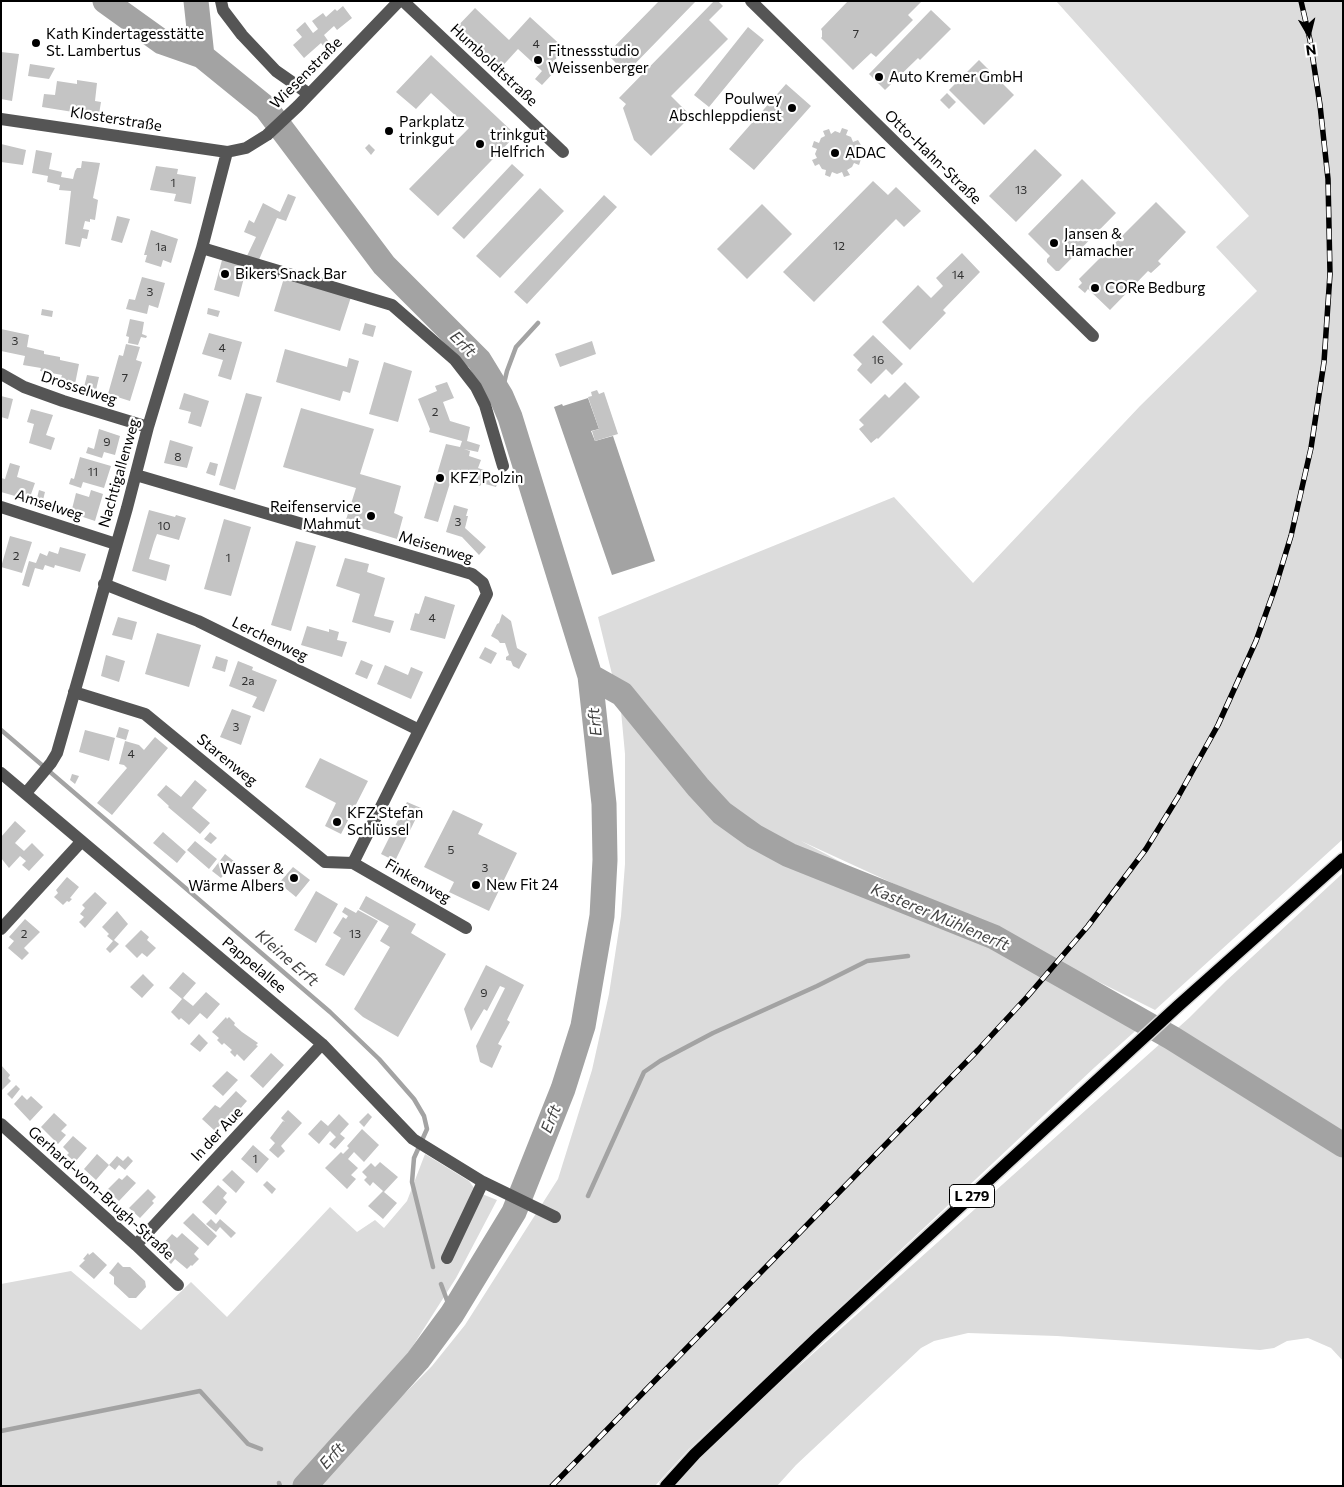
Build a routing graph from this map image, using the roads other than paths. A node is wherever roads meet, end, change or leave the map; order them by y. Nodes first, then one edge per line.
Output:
1 (221, 1) edge
2 (401, 1) edge
3 (752, 1) edge
4 (309, 94) junction
5 (1, 119) edge
6 (227, 152) junction
7 (563, 152) dead end
8 (202, 248) junction
9 (1093, 336) dead end
10 (1, 374) edge
11 (148, 427) junction
12 (503, 466) dead end
13 (136, 475) junction
14 (1, 507) edge
15 (116, 544) junction
16 (104, 584) junction
17 (74, 692) junction
18 (419, 730) junction
19 (1, 773) edge
20 (26, 793) junction
21 (81, 842) junction
22 (1343, 859) edge
23 (353, 863) junction
24 (466, 928) dead end
25 (1, 929) edge
26 (322, 1044) junction
27 (1, 1124) edge
28 (483, 1182) junction
29 (555, 1217) dead end
30 (136, 1245) junction
31 (447, 1258) dead end
32 (178, 1285) dead end
33 (666, 1486) edge

1 - 4 street
2 - 4 street, Wiesenstraße
2 - 7 street, Humboldtstraße
3 - 9 street, Otto-Hahn-Straße
4 - 6 street, Wiesenstraße
5 - 6 street, Klosterstraße
6 - 8 street, Nachtigallenweg
8 - 11 street, Nachtigallenweg
8 - 12 street
10 - 11 street, Drosselweg
11 - 13 street, Nachtigallenweg
13 - 15 street, Nachtigallenweg
13 - 18 street, Meisenweg
14 - 15 street, Amselweg
15 - 16 street, Nachtigallenweg
16 - 17 street, Nachtigallenweg
16 - 18 street, Lerchenweg
17 - 20 street, Nachtigallenweg
17 - 23 street, Starenweg
18 - 23 street, Meisenweg
19 - 20 street, Pappelallee
20 - 21 street, Pappelallee
21 - 25 street
21 - 26 street, Pappelallee
22 - 33 main road, L 279
23 - 24 street, Finkenweg
26 - 28 street, Pappelallee
26 - 30 street, In der Aue
27 - 30 street, Gerhard-vom-Brugh-Straße
28 - 29 street, Pappelallee
28 - 31 street
30 - 32 street, Gerhard-vom-Brugh-Straße

